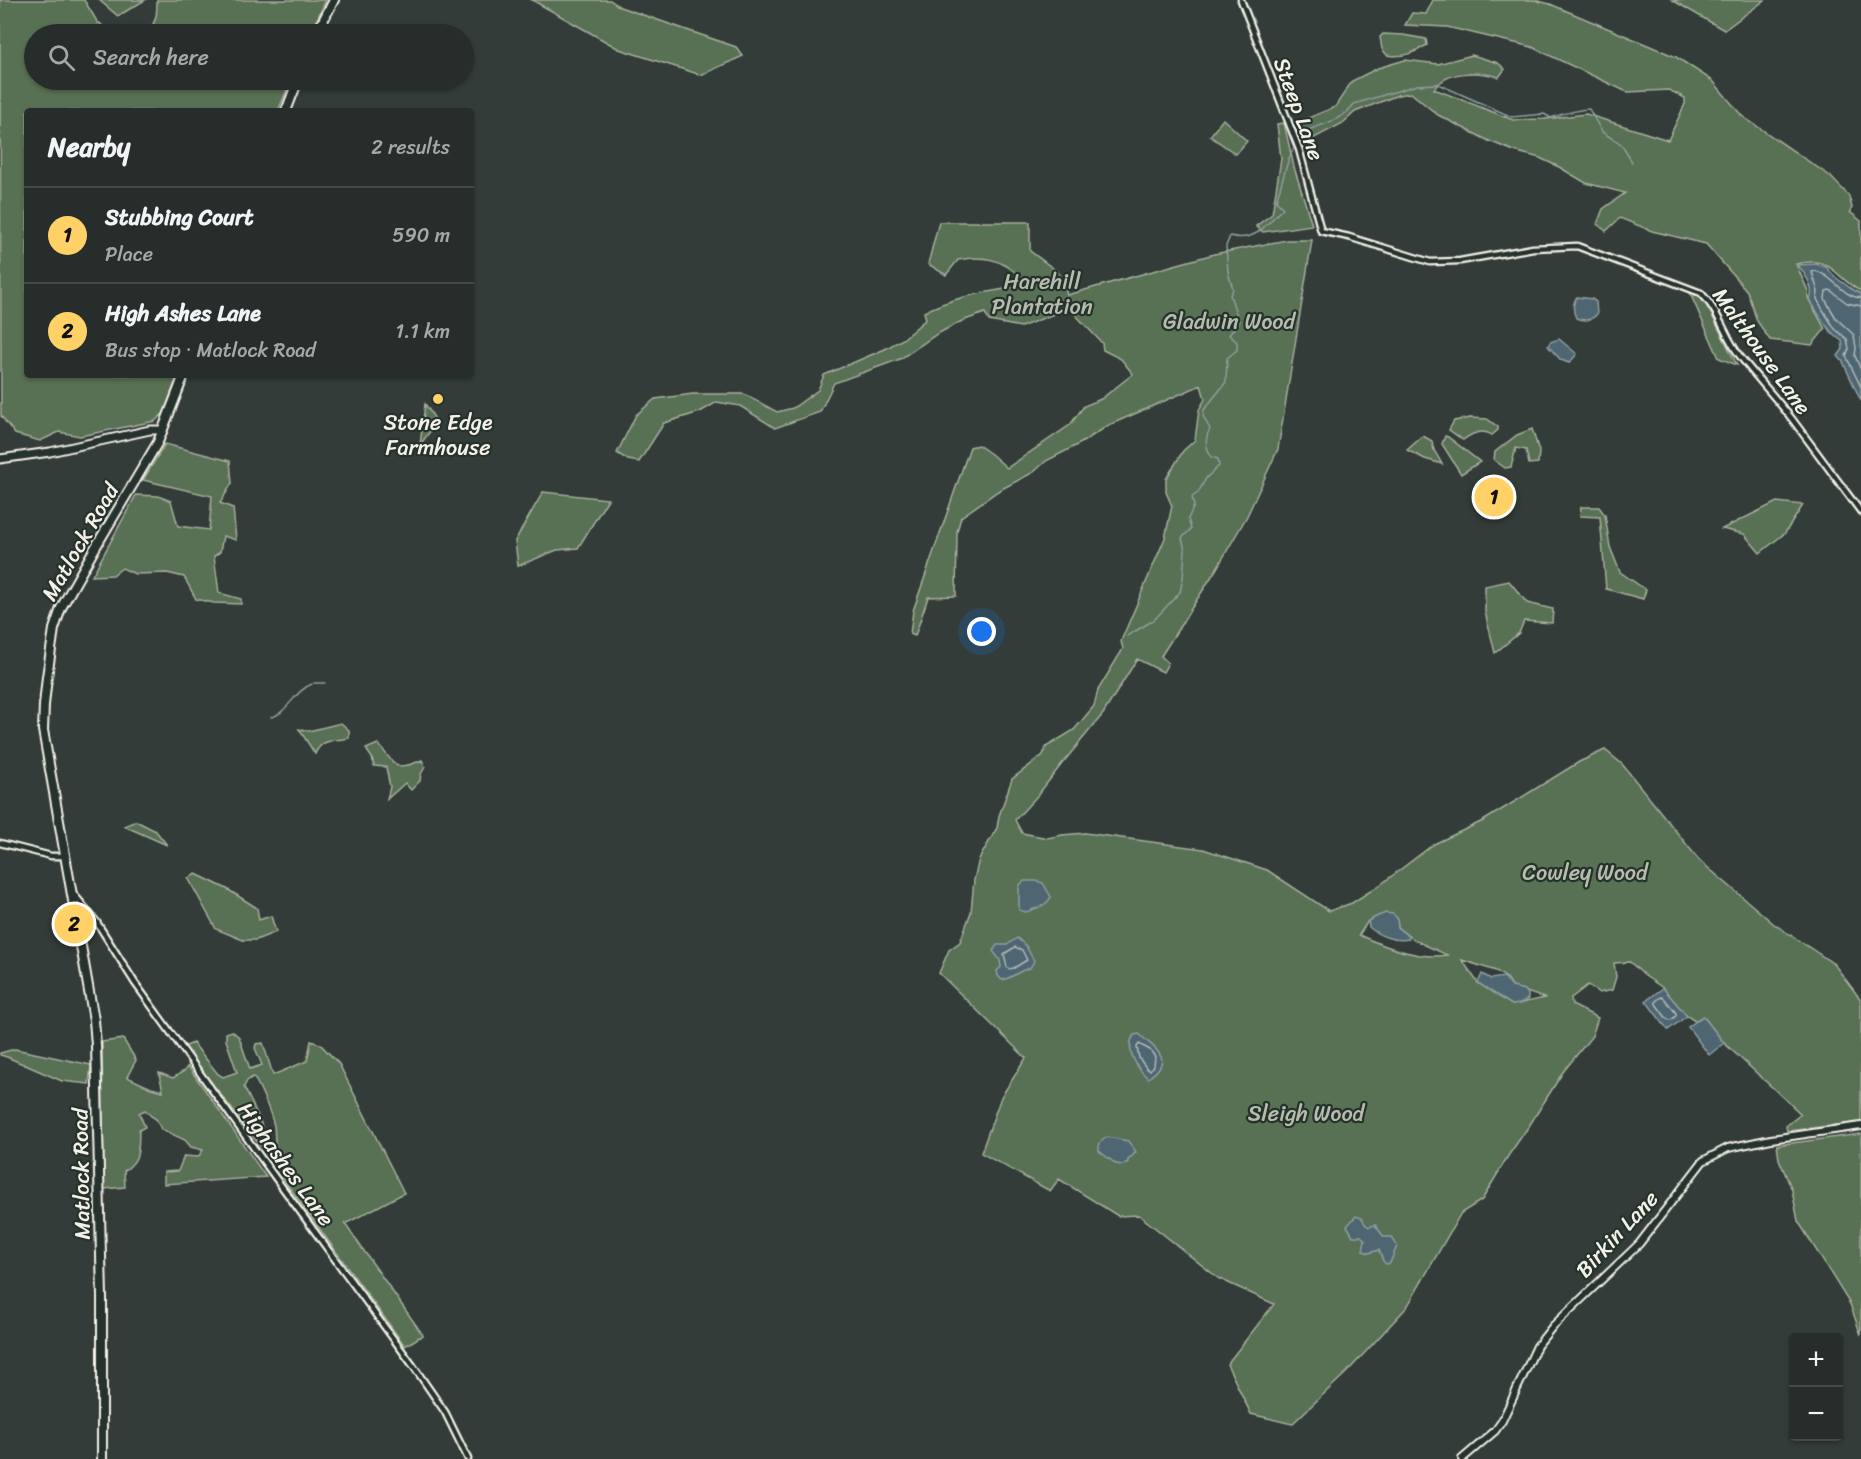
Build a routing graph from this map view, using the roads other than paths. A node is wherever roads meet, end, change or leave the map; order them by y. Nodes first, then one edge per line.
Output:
1 (334, 0) edge
2 (1241, 0) edge
3 (321, 24) edge
4 (294, 90) edge
5 (287, 108) edge
6 (1321, 231) joint
7 (183, 378) edge
8 (163, 430) junction
9 (0, 459) edge
10 (1861, 512) edge
11 (0, 843) edge
12 (65, 856) junction
13 (71, 891) junction
14 (1861, 1126) edge
15 (102, 1459) edge
16 (468, 1459) edge
17 (1462, 1459) edge

1 - 3 main road
2 - 6 street, Steep Lane
4 - 5 main road
6 - 10 street, Malthouse Lane
7 - 8 main road, Matlock Road
8 - 9 main road
8 - 12 main road, Matlock Road
11 - 12 street
12 - 13 main road, Matlock Road
13 - 15 main road, Matlock Road
13 - 16 street, Highashes Lane
14 - 17 street, Birkin Lane

